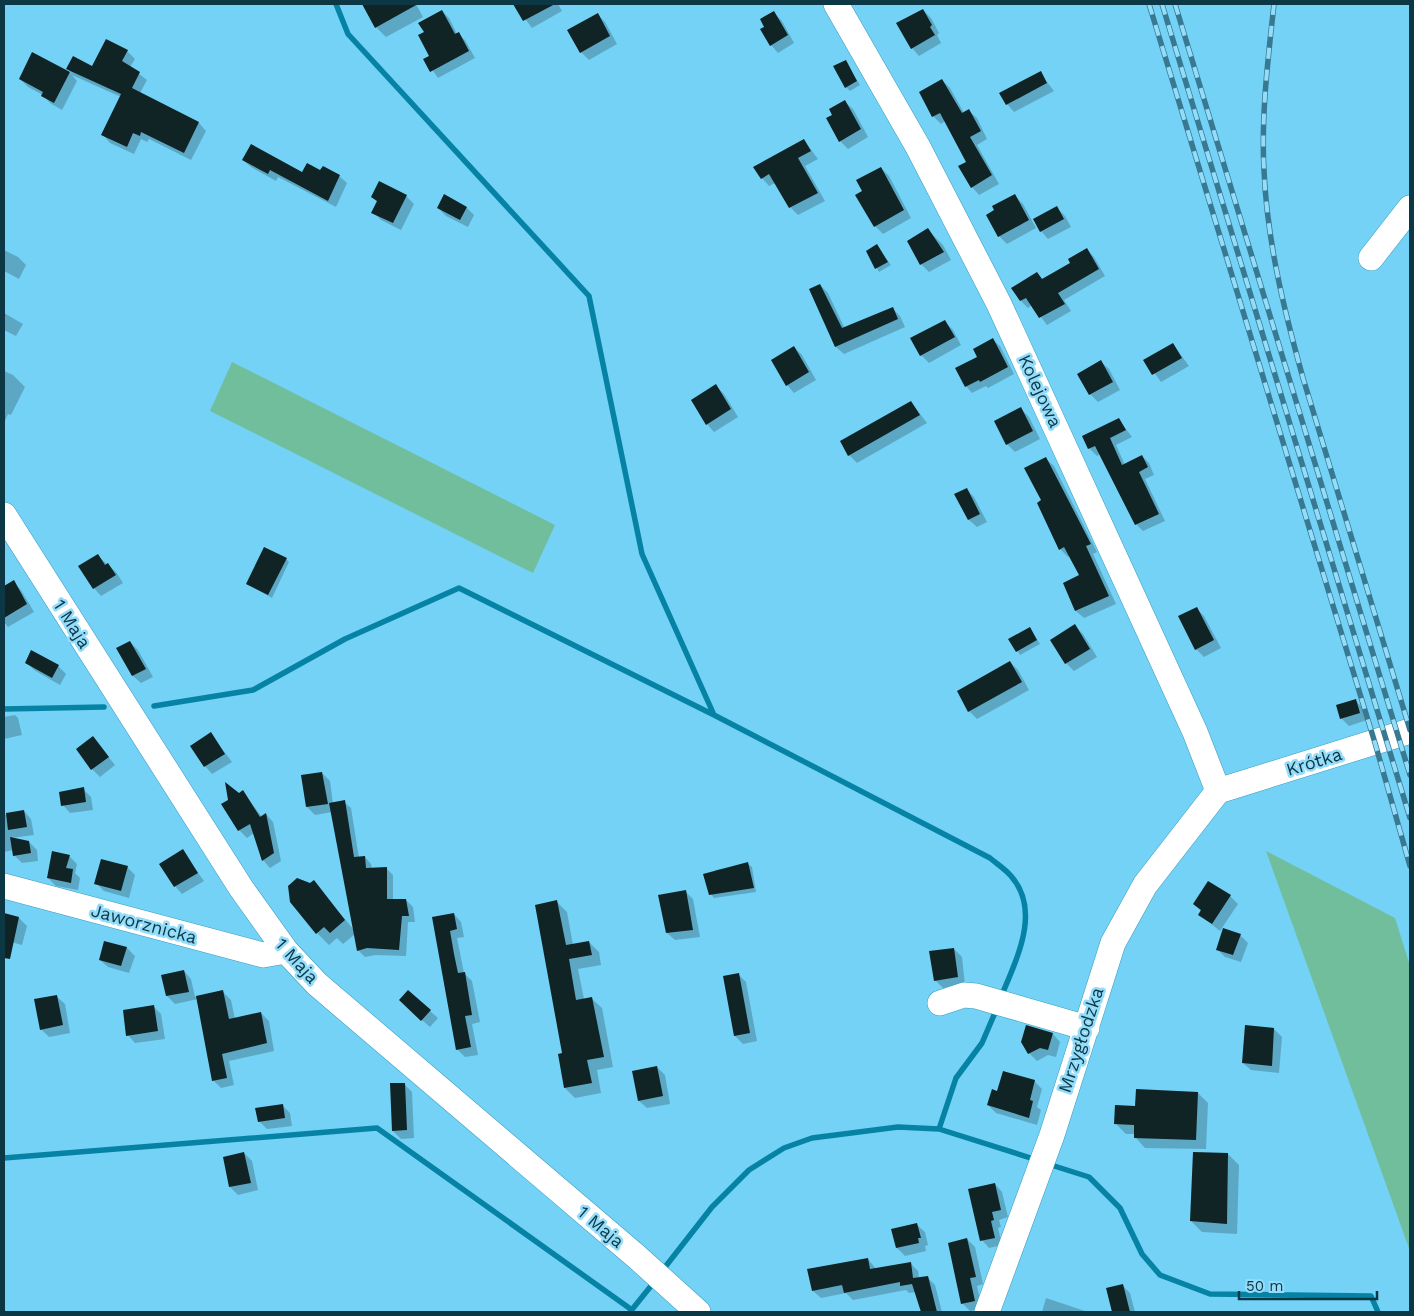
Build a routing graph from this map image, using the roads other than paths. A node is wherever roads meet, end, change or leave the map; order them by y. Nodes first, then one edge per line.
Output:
1 (836, 4) edge
2 (1410, 208) edge
3 (1371, 258) dead end
4 (4, 515) edge
5 (1410, 731) edge
6 (1218, 791) junction
7 (4, 886) edge
8 (286, 951) junction
9 (940, 1003) dead end
10 (1086, 1028) junction
11 (690, 1305) edge
12 (987, 1312) edge

1 - 6 street, Kolejowa
2 - 3 street
4 - 8 street, 1 Maja
5 - 6 street, Krótka
6 - 10 street, Mrzygłodzka
7 - 8 street, Jaworznicka
8 - 11 street, 1 Maja
9 - 10 street
10 - 12 street, Mrzygłodzka

